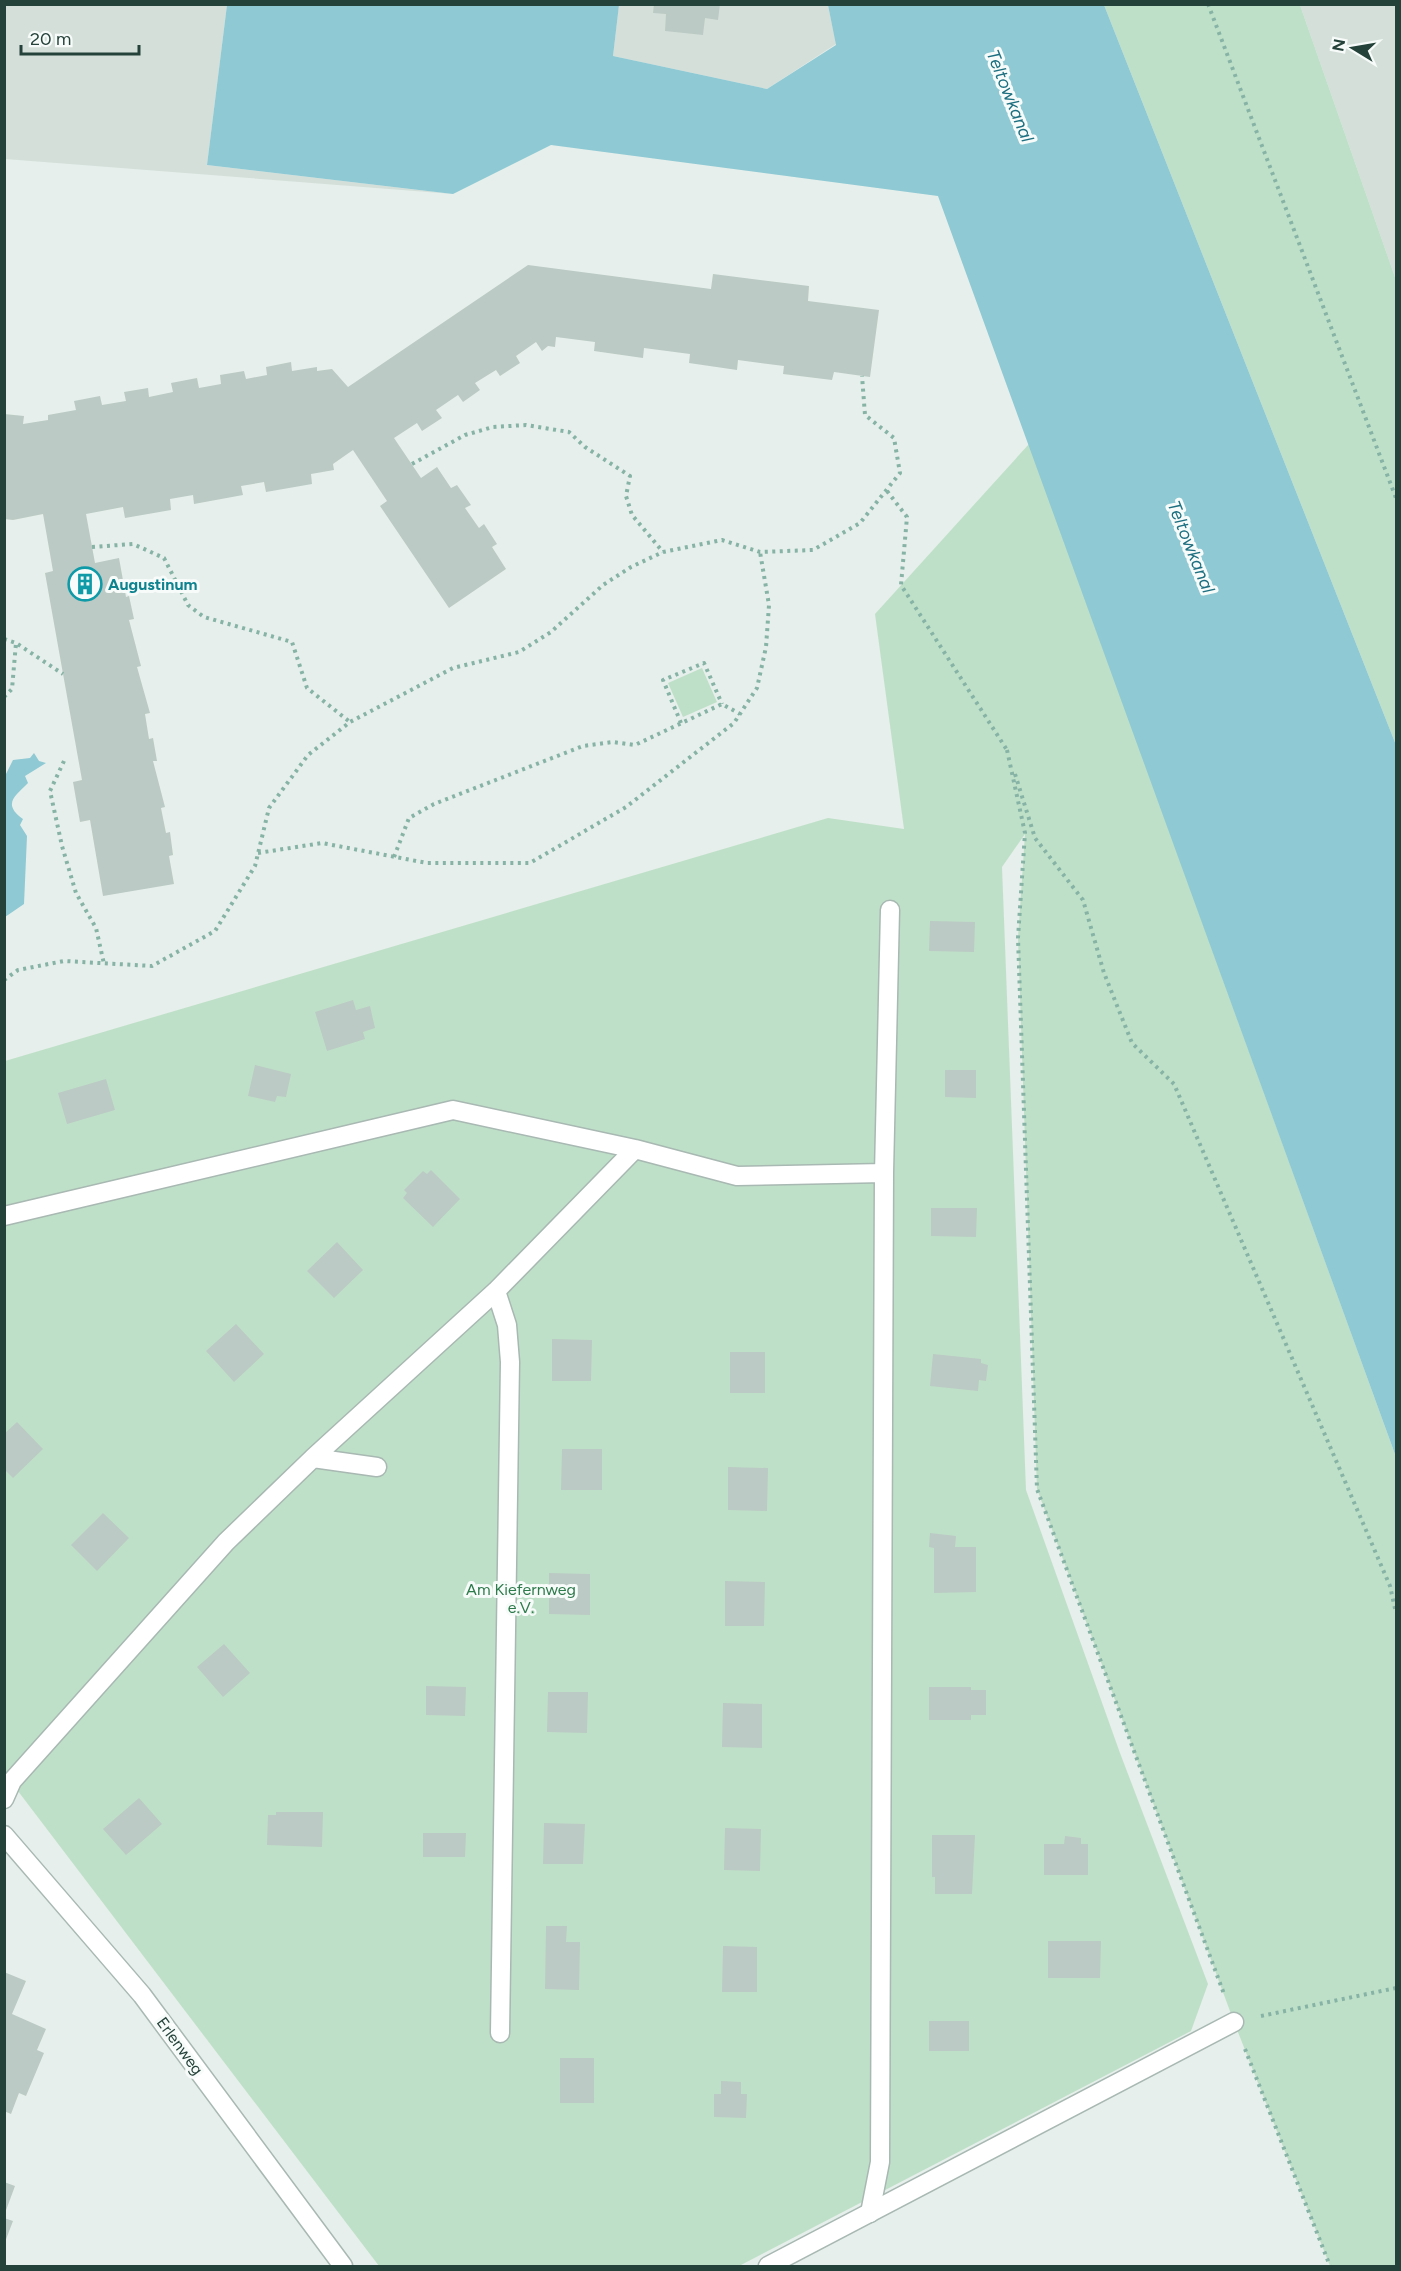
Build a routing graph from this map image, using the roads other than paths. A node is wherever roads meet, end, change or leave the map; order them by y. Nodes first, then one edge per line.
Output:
1 (890, 910) dead end
2 (635, 1149) junction
3 (884, 1173) junction
4 (4, 1216) edge
5 (496, 1291) junction
6 (313, 1458) junction
7 (377, 1467) dead end
8 (4, 1799) edge
9 (4, 1834) edge
10 (1234, 2022) road end
11 (500, 2033) dead end
12 (870, 2213) junction
13 (343, 2266) edge
14 (768, 2266) edge

1 - 3 street
2 - 3 street
2 - 4 street
2 - 5 street
3 - 12 street
5 - 6 street
5 - 11 street
6 - 7 street
6 - 8 street
9 - 13 street, Erlenweg
10 - 12 street
12 - 14 street

